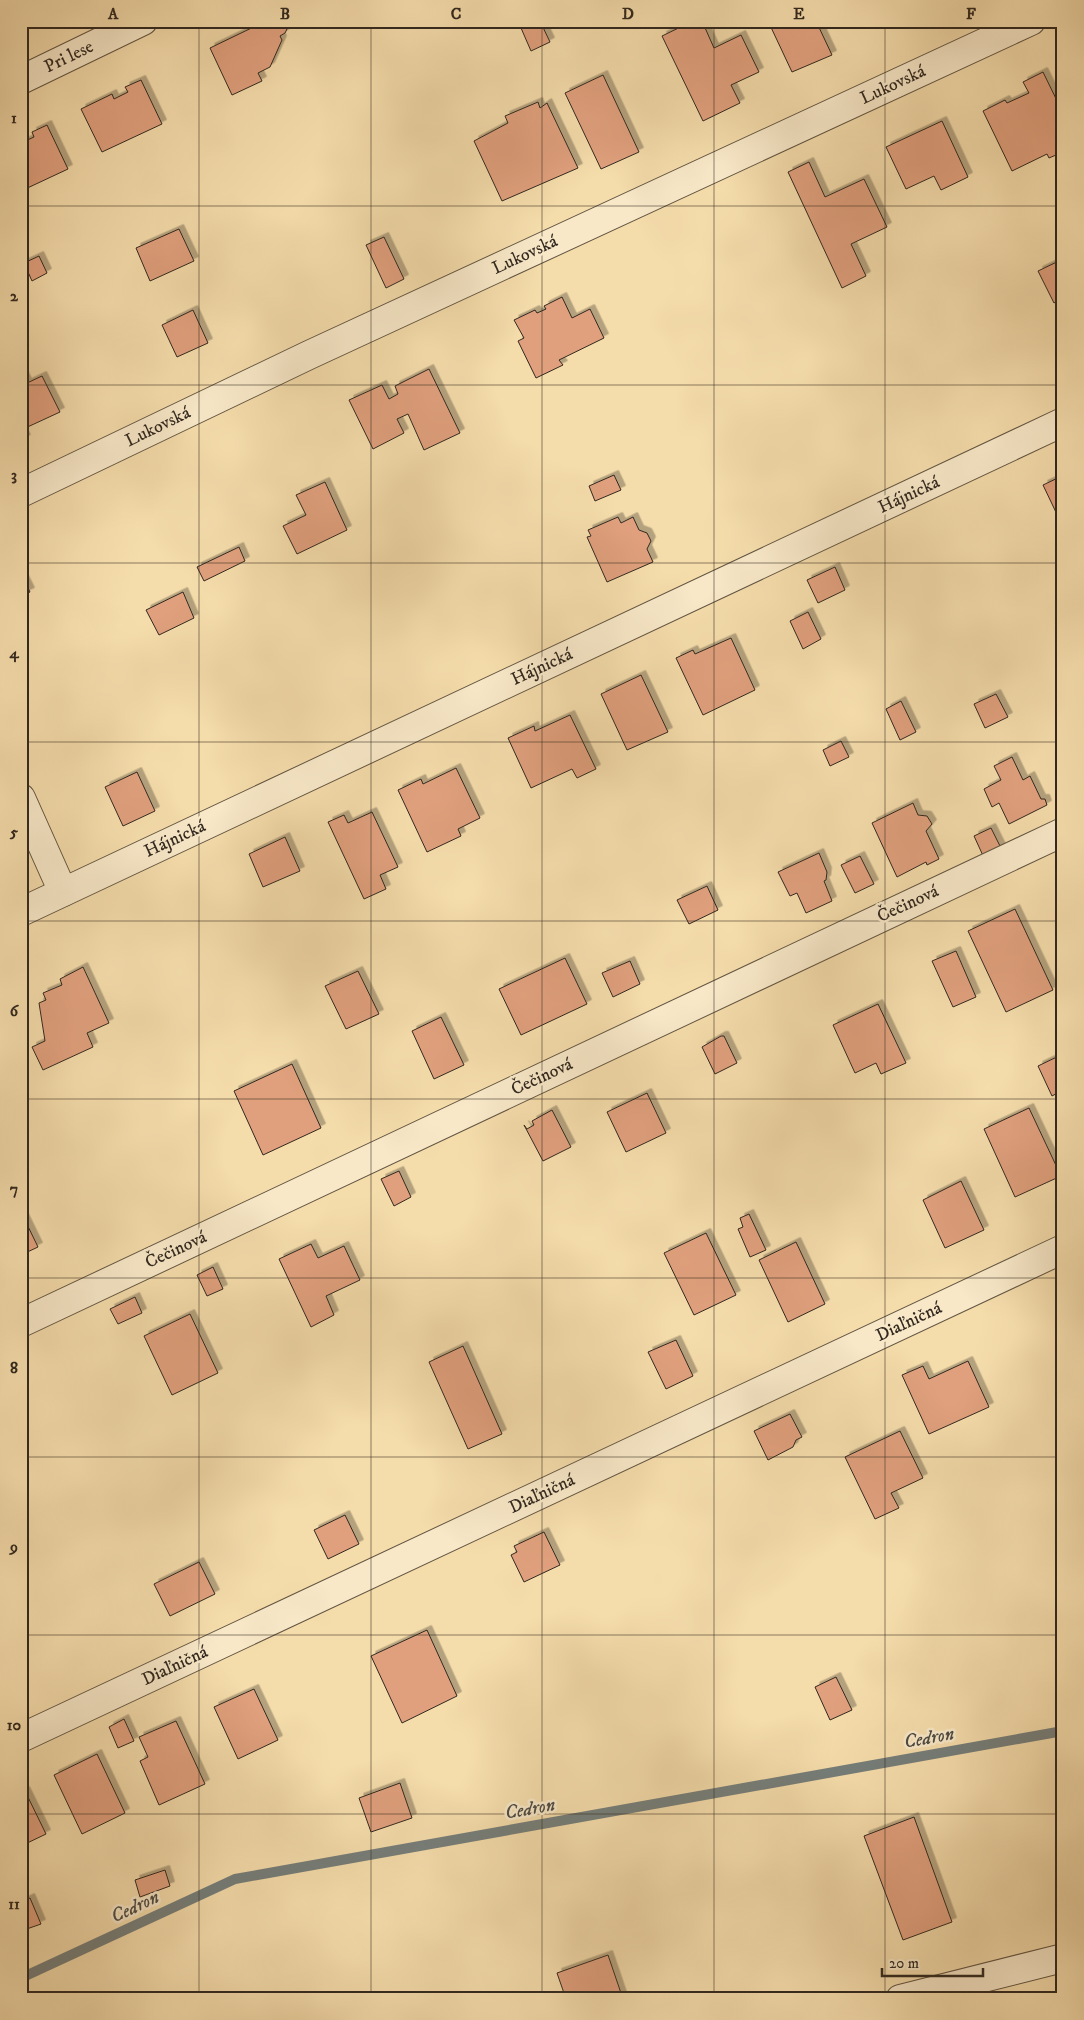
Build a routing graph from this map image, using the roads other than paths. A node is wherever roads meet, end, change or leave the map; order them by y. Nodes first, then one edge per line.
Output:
1 (143, 21) edge
2 (1031, 21) edge
3 (21, 80) edge
4 (1063, 422) edge
5 (21, 493) edge
6 (21, 798) edge
7 (1063, 832) edge
8 (63, 892) junction
9 (21, 912) edge
10 (1063, 1249) edge
11 (21, 1323) edge
12 (21, 1738) edge
13 (1063, 1958) edge
14 (900, 1999) edge

1 - 3 street, Pri lese
2 - 5 street, Lukovská
4 - 8 street, Hájnická
6 - 8 street
7 - 11 street, Čečinová
8 - 9 street, Hájnická
10 - 12 street, Diaľničná
13 - 14 street

